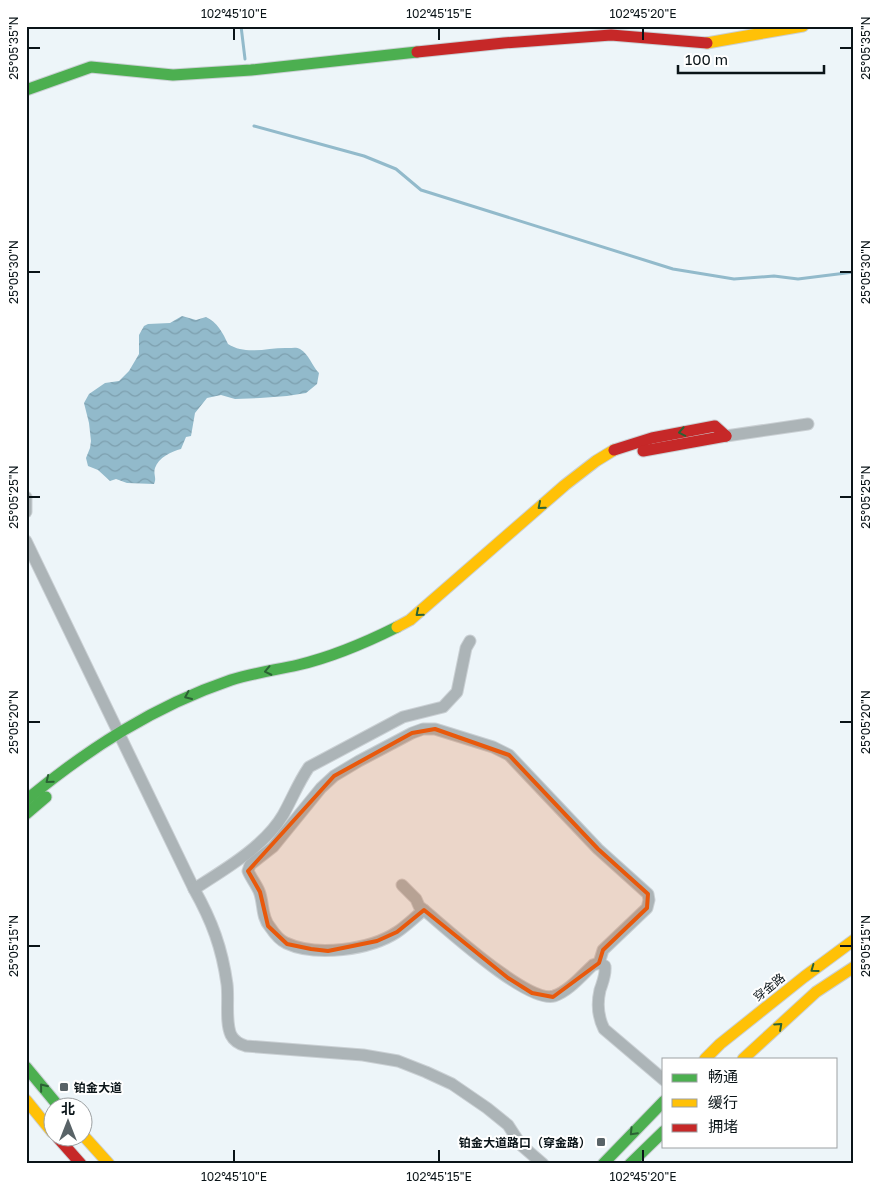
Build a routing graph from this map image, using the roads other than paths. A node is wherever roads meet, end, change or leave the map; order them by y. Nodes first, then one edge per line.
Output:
1 (804, 26) edge
2 (26, 90) edge
3 (808, 424) dead end
4 (26, 497) edge
5 (26, 512) edge
6 (26, 541) edge
7 (470, 641) dead end
8 (121, 737) junction
9 (26, 800) edge
10 (26, 814) edge
11 (402, 885) dead end
12 (194, 889) junction
13 (424, 910) junction
14 (854, 940) edge
15 (600, 963) junction
16 (854, 967) edge
17 (706, 1058) edge
18 (744, 1058) edge
19 (26, 1067) edge
20 (662, 1078) edge
21 (52, 1098) edge
22 (26, 1100) edge
23 (662, 1103) edge
24 (42, 1120) edge
25 (662, 1132) edge
26 (92, 1145) edge
27 (67, 1148) edge
28 (81, 1164) edge
29 (109, 1164) edge
30 (543, 1164) edge
31 (603, 1164) edge
32 (630, 1164) edge

1 - 2 street
3 - 8 street
4 - 5 street
6 - 8 street
7 - 12 street
8 -> 9 street
8 - 10 street
8 - 12 street
11 - 13 street
12 - 30 street
13 - 15 street
13 - 15 street
14 -> 17 street, 穿金路
15 - 20 street
18 -> 16 street
21 -> 19 street
22 - 24 street
23 -> 31 street
25 - 32 street
26 - 29 street
27 - 28 street

